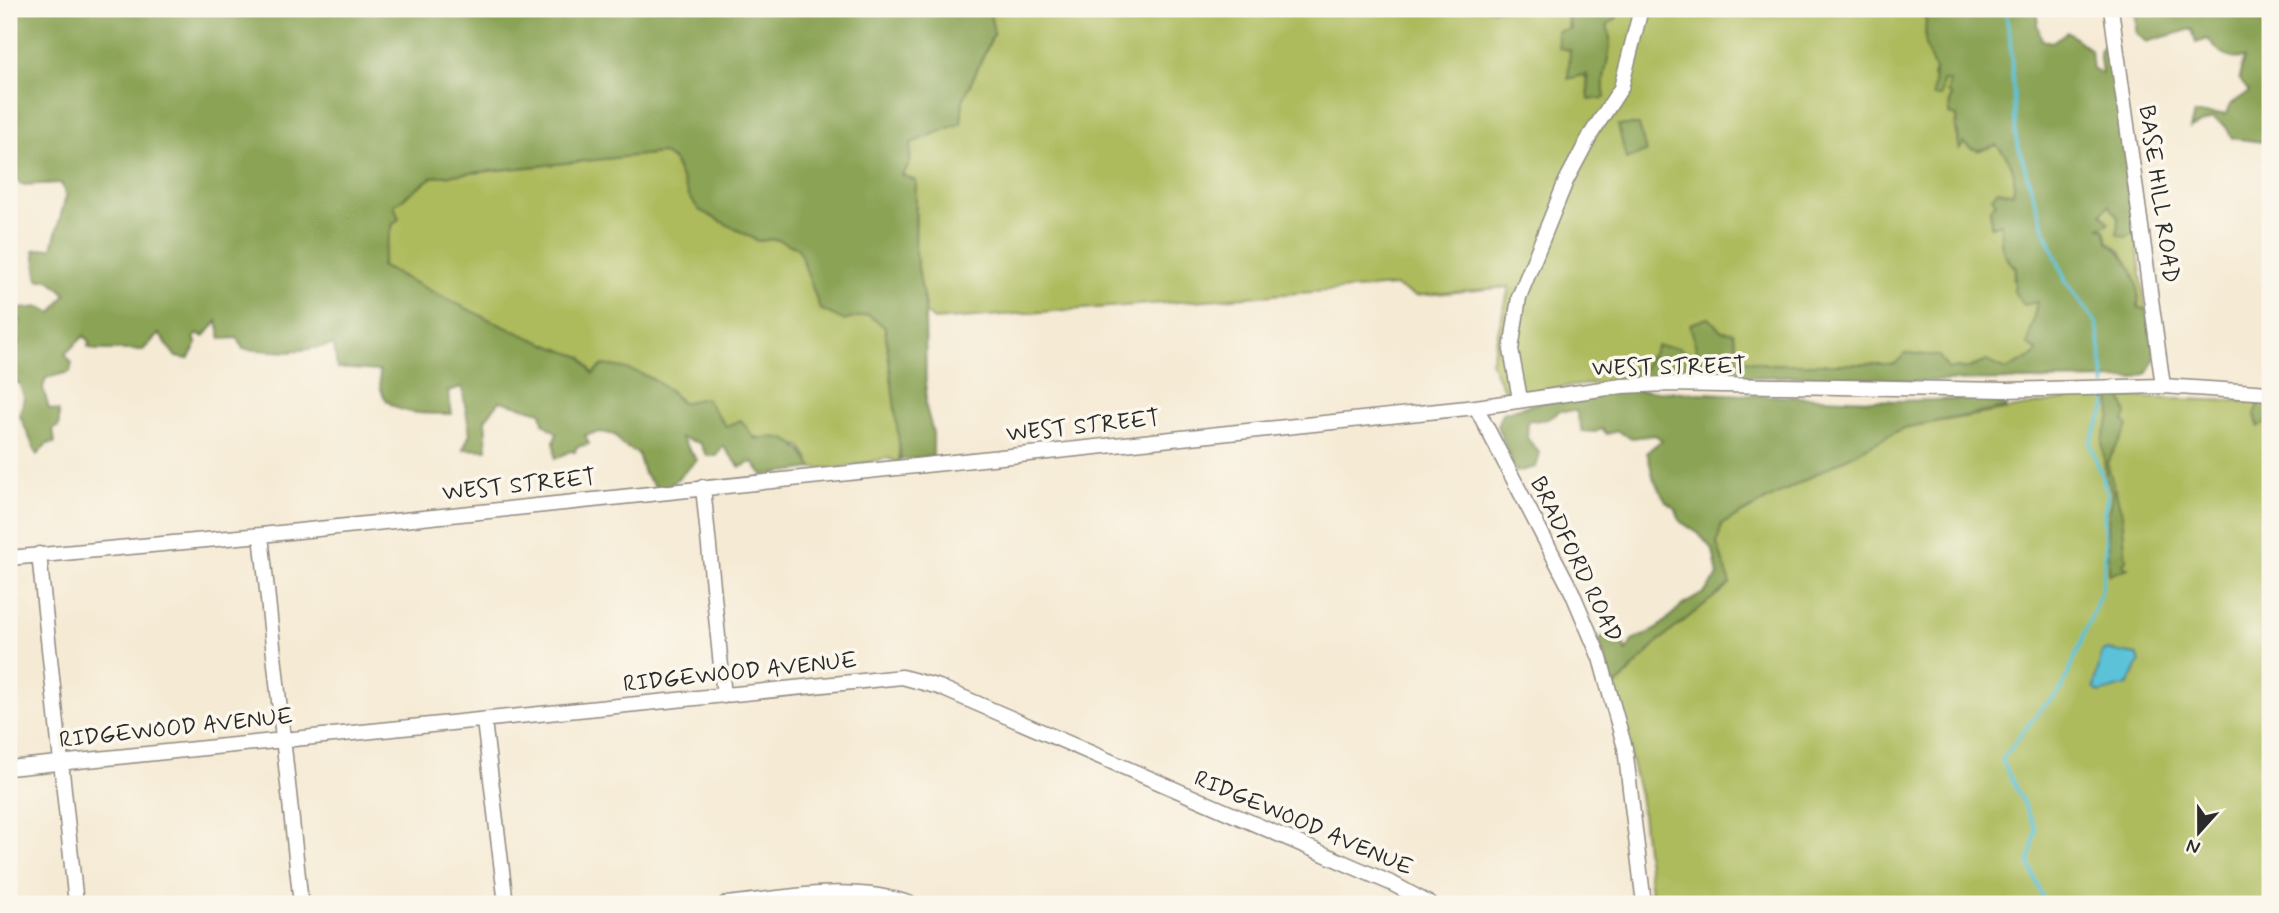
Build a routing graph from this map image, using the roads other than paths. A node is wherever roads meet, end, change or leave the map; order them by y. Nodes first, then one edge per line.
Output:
1 (1641, 9) edge
2 (2111, 9) edge
3 (2163, 386) junction
4 (2270, 393) edge
5 (1520, 399) junction
6 (1476, 407) junction
7 (703, 488) junction
8 (261, 535) junction
9 (38, 554) junction
10 (9, 558) edge
11 (724, 696) junction
12 (484, 721) junction
13 (282, 739) junction
14 (62, 762) junction
15 (9, 768) edge
16 (76, 904) edge
17 (301, 904) edge
18 (506, 904) edge
19 (725, 904) edge
20 (911, 904) edge
21 (1430, 904) edge
22 (1644, 904) edge

1 - 5 street
2 - 3 street, BASE HILL ROAD
3 - 4 street, WEST STREET
3 - 5 street, WEST STREET
5 - 6 street, WEST STREET
6 - 7 street, WEST STREET
6 - 22 street, BRADFORD ROAD
7 - 8 street, WEST STREET
7 - 11 street
8 - 9 street, WEST STREET
8 - 13 street
9 - 10 street, WEST STREET
9 - 14 street
11 - 12 street, RIDGEWOOD AVENUE
11 - 21 street, RIDGEWOOD AVENUE
12 - 13 street, RIDGEWOOD AVENUE
12 - 18 street
13 - 14 street, RIDGEWOOD AVENUE
13 - 17 street
14 - 15 street, RIDGEWOOD AVENUE
14 - 16 street
19 - 20 street

